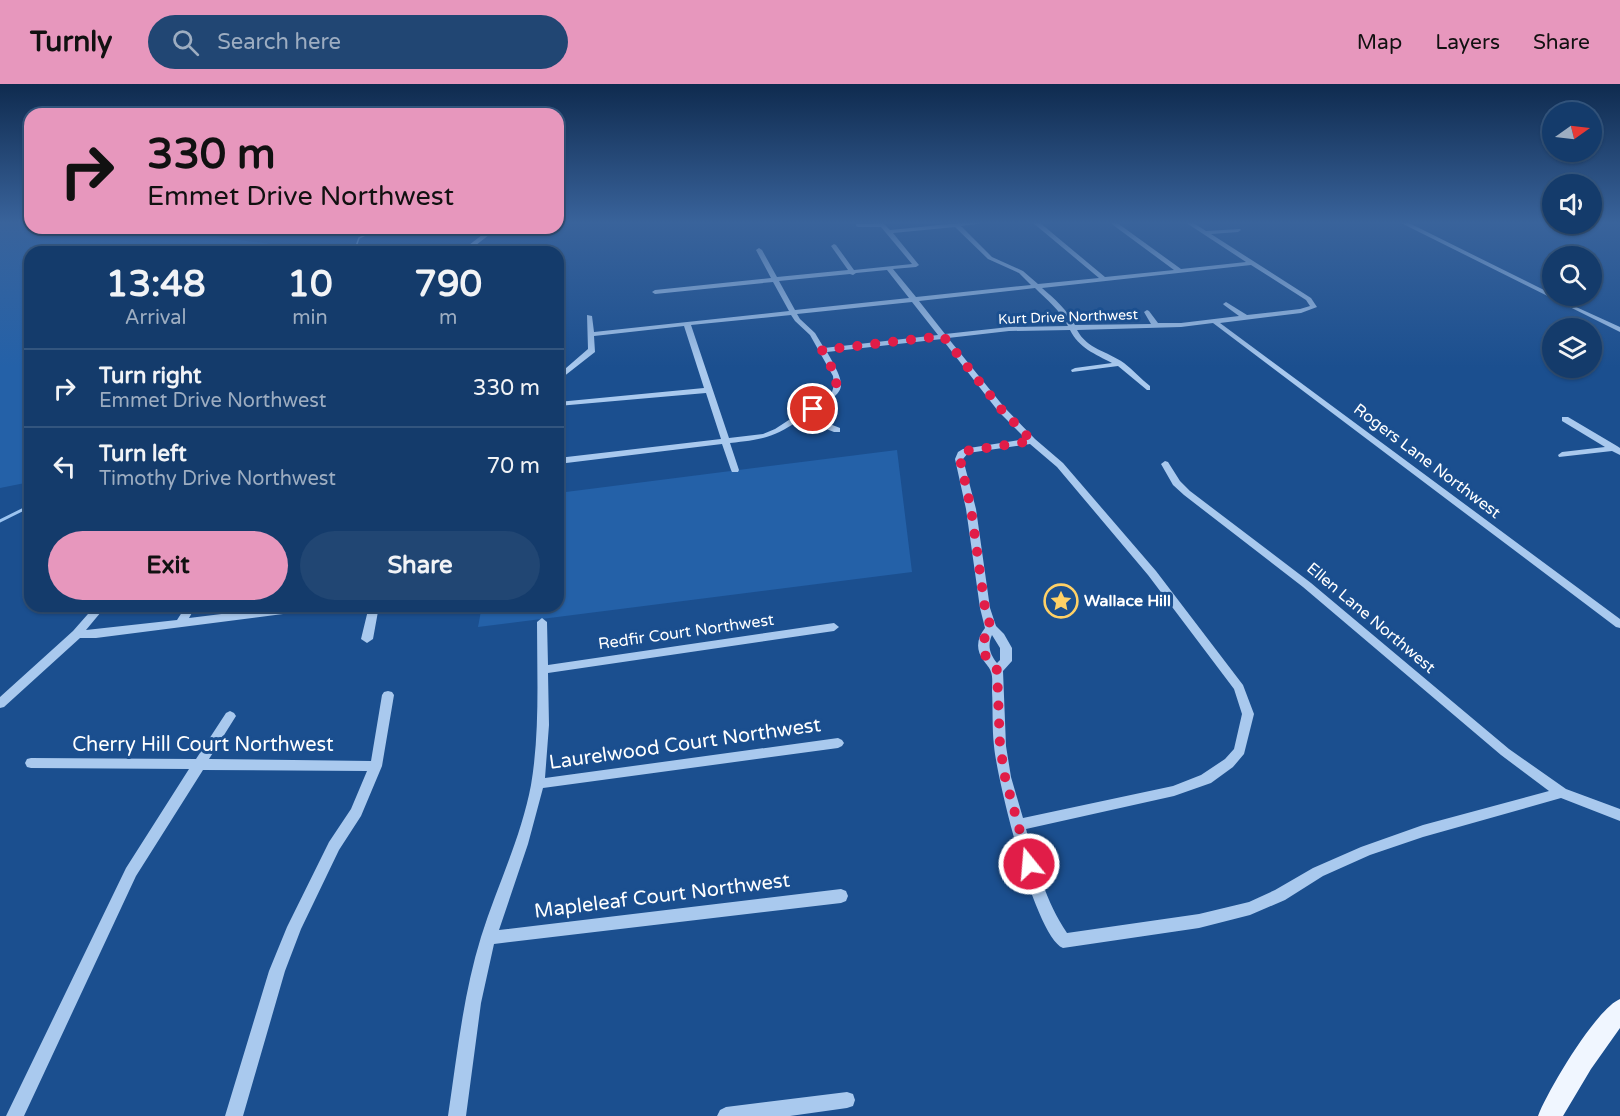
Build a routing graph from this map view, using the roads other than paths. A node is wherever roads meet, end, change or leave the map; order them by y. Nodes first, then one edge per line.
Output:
1 (770, 270) edge
2 (851, 270) edge
3 (879, 270) edge
4 (891, 270) edge
5 (1017, 270) edge
6 (1093, 270) edge
7 (1188, 270) edge
8 (1264, 270) edge
9 (1499, 270) edge
10 (1180, 271) joint
11 (853, 273) junction
12 (1104, 279) junction
13 (776, 280) junction
14 (1037, 286) junction
15 (655, 292) dead end
16 (914, 299) junction
17 (1226, 304) dead end
18 (793, 312) junction
19 (1147, 312) dead end
20 (589, 316) dead end
21 (1246, 318) junction
22 (1215, 322) junction
23 (687, 324) junction
24 (1156, 326) junction
25 (1072, 327) junction
26 (1620, 330) edge
27 (592, 334) junction
28 (943, 336) junction
29 (822, 350) junction
30 (1120, 364) junction
31 (1074, 370) dead end
32 (564, 374) edge
33 (1147, 388) dead end
34 (708, 390) junction
35 (564, 403) edge
36 (801, 416) junction
37 (1565, 419) dead end
38 (837, 430) dead end
39 (726, 441) junction
40 (1032, 441) junction
41 (1617, 450) edge
42 (1562, 455) dead end
43 (564, 460) edge
44 (1165, 464) dead end
45 (735, 470) dead end
46 (96, 612) edge
47 (187, 612) edge
48 (267, 612) edge
49 (373, 612) edge
50 (542, 622) dead end
51 (181, 623) junction
52 (1620, 624) edge
53 (834, 627) dead end
54 (991, 628) junction
55 (77, 634) junction
56 (367, 639) dead end
57 (542, 670) junction
58 (997, 670) junction
59 (388, 695) dead end
60 (0, 704) edge
61 (230, 716) dead end
62 (838, 743) dead end
63 (31, 764) dead end
64 (198, 764) junction
65 (376, 766) junction
66 (537, 784) junction
67 (1561, 794) junction
68 (1620, 814) edge
69 (1018, 825) junction
70 (841, 896) dead end
71 (488, 938) junction
72 (1620, 1010) edge
73 (848, 1100) dead end
74 (15, 1116) edge
75 (234, 1116) edge
76 (457, 1116) edge
77 (726, 1116) edge
78 (1550, 1116) edge

1 - 13 street
2 - 11 street
3 - 11 street
4 - 16 street
5 - 14 street
6 - 12 street
7 - 10 street
8 - 21 street, Kurt Drive Northwest
9 - 26 street
10 - 12 street
11 - 13 street
12 - 14 street
13 - 15 street
13 - 18 street
14 - 16 street
14 - 25 street
16 - 18 street
16 - 28 street
17 - 21 street
18 - 23 street
18 - 29 street
19 - 24 street
20 - 27 street
21 - 22 street, Kurt Drive Northwest
22 - 24 street, Kurt Drive Northwest
22 - 52 street, Rogers Lane Northwest
23 - 27 street
23 - 34 street
24 - 25 street, Kurt Drive Northwest
25 - 28 street, Kurt Drive Northwest
25 - 30 street
27 - 32 street
28 - 29 street, Kurt Drive Northwest
28 - 40 street
29 - 36 street
30 - 31 street
30 - 33 street
34 - 35 street
34 - 39 street
36 - 38 street
36 - 39 street
37 - 41 street
39 - 43 street
39 - 45 street
40 - 54 street
40 - 69 street
41 - 42 street
44 - 67 street, Ellen Lane Northwest
46 - 55 street
47 - 51 street
48 - 51 street
49 - 56 street
50 - 57 street
51 - 55 street
53 - 57 street, Redfir Court Northwest
54 - 58 street
54 - 58 street
55 - 60 street
57 - 66 street
58 - 69 street
59 - 65 street
61 - 64 street
62 - 66 street, Laurelwood Court Northwest
63 - 64 street, Cherry Hill Court Northwest
64 - 65 street, Cherry Hill Court Northwest
64 - 74 street
65 - 75 street
66 - 71 street
67 - 68 street, Ellen Lane Northwest
67 - 69 street
70 - 71 street, Mapleleaf Court Northwest
71 - 76 street
72 - 78 main road
73 - 77 street

